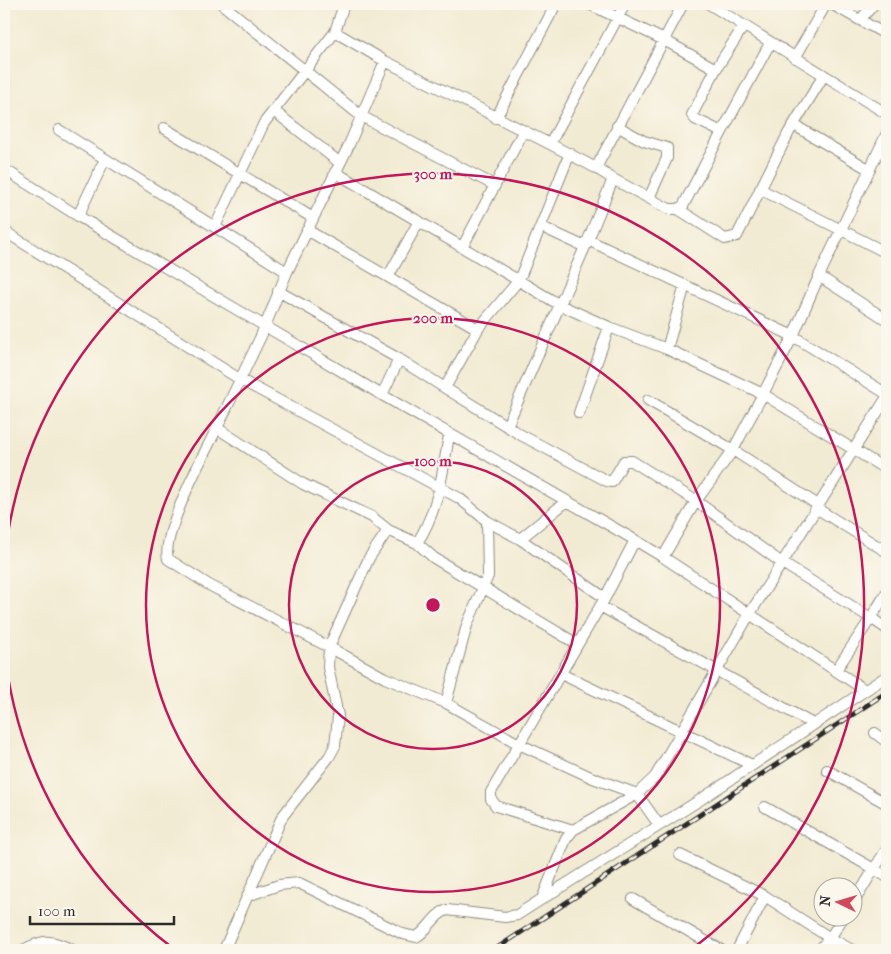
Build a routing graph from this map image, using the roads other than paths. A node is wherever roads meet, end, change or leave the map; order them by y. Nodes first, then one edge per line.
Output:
1 (222, 4) edge
2 (344, 4) edge
3 (556, 4) edge
4 (589, 4) edge
5 (625, 4) edge
6 (683, 4) edge
7 (708, 4) edge
8 (826, 4) edge
9 (831, 4) edge
10 (874, 4) edge
11 (617, 18) junction
12 (860, 20) junction
13 (743, 27) junction
14 (335, 32) junction
15 (887, 35) edge
16 (664, 40) junction
17 (770, 43) junction
18 (795, 58) junction
19 (385, 61) junction
20 (716, 69) junction
21 (305, 72) junction
22 (824, 75) junction
23 (274, 111) junction
24 (887, 114) edge
25 (361, 116) junction
26 (496, 118) junction
27 (794, 125) junction
28 (618, 126) junction
29 (164, 128) dead end
30 (59, 130) dead end
31 (523, 132) junction
32 (722, 132) junction
33 (887, 133) edge
34 (550, 144) junction
35 (570, 153) junction
36 (883, 153) edge
37 (106, 159) junction
38 (337, 167) junction
39 (596, 168) junction
40 (4, 169) edge
41 (870, 170) junction
42 (241, 175) junction
43 (613, 179) junction
44 (494, 185) junction
45 (760, 190) junction
46 (649, 198) junction
47 (678, 209) junction
48 (78, 216) junction
49 (313, 218) junction
50 (419, 221) junction
51 (215, 227) junction
52 (542, 227) junction
53 (307, 230) junction
54 (4, 231) edge
55 (842, 231) junction
56 (586, 243) junction
57 (463, 246) junction
58 (887, 253) edge
59 (287, 272) junction
60 (819, 276) junction
61 (388, 277) junction
62 (519, 280) junction
63 (685, 285) junction
64 (278, 291) junction
65 (560, 305) junction
66 (887, 320) edge
67 (264, 326) junction
68 (609, 327) junction
69 (478, 329) junction
70 (794, 336) junction
71 (667, 349) junction
72 (399, 359) junction
73 (241, 380) junction
74 (445, 388) junction
75 (763, 394) junction
76 (887, 395) edge
77 (382, 396) junction
78 (648, 400) dead end
79 (579, 413) dead end
80 (507, 426) junction
81 (217, 428) junction
82 (449, 435) junction
83 (854, 449) junction
84 (732, 450) junction
85 (887, 470) edge
86 (440, 487) junction
87 (567, 501) junction
88 (696, 501) junction
89 (817, 507) junction
90 (487, 521) junction
91 (388, 530) junction
92 (520, 539) junction
93 (634, 540) junction
94 (417, 543) junction
95 (887, 552) edge
96 (663, 557) junction
97 (782, 563) junction
98 (483, 587) junction
99 (887, 592) edge
100 (602, 602) junction
101 (749, 615) junction
102 (870, 618) junction
103 (887, 629) edge
104 (577, 644) junction
105 (329, 647) junction
106 (836, 670) junction
107 (716, 671) junction
108 (561, 674) junction
109 (887, 676) edge
110 (865, 690) junction
111 (446, 703) junction
112 (813, 724) junction
113 (681, 733) junction
114 (875, 733) dead end
115 (887, 742) edge
116 (519, 744) junction
117 (752, 765) junction
118 (827, 770) dead end
119 (637, 794) junction
120 (887, 804) edge
121 (766, 807) dead end
122 (659, 825) junction
123 (573, 830) junction
124 (887, 849) edge
125 (680, 855) dead end
126 (874, 870) junction
127 (887, 877) edge
128 (864, 886) edge
129 (250, 895) junction
130 (765, 896) junction
131 (542, 899) junction
132 (632, 899) dead end
133 (838, 926) edge
134 (830, 938) junction
135 (23, 950) edge
136 (73, 950) edge
137 (224, 950) edge
138 (721, 950) edge
139 (737, 950) edge
140 (819, 950) edge
141 (852, 950) edge

1 - 21 street
2 - 14 street
3 - 26 street
4 - 11 street
5 - 11 street
6 - 16 street
7 - 13 street
8 - 18 street
9 - 12 street
10 - 12 street
11 - 16 street
11 - 34 street
12 - 15 street
13 - 17 street
13 - 20 street
14 - 19 street
14 - 21 street
16 - 20 street
16 - 28 street
17 - 18 street
17 - 32 street
18 - 22 street
19 - 25 street
19 - 26 street
20 - 32 street
21 - 23 street
21 - 25 street
22 - 24 street
22 - 27 street
23 - 38 street
23 - 42 street
25 - 38 street
25 - 44 street
26 - 31 street
27 - 41 street
27 - 45 street
28 - 39 street
28 - 46 street
29 - 42 street
30 - 37 street
31 - 34 street
31 - 44 street
32 - 47 street
33 - 36 street
34 - 35 street
35 - 39 street
35 - 52 street
36 - 41 street
37 - 48 street
37 - 51 street
38 - 49 street
38 - 50 street
39 - 43 street
40 - 48 street
41 - 55 street
42 - 49 street
42 - 51 street
43 - 46 street
43 - 56 street
44 - 57 street
45 - 47 street
45 - 55 street
46 - 47 street
48 - 67 street
49 - 53 street
50 - 57 street
50 - 61 street
51 - 59 street
52 - 56 street
52 - 62 street
53 - 59 street
53 - 61 street
54 - 73 street
55 - 58 street
55 - 60 street
56 - 63 street
56 - 65 street
57 - 62 street
59 - 64 street
60 - 66 street
60 - 70 street
61 - 69 street
62 - 65 street
62 - 69 street
63 - 70 street
63 - 71 street
64 - 67 street
64 - 72 street
65 - 68 street
65 - 80 street
67 - 73 street
67 - 77 street
68 - 71 street
68 - 79 street
69 - 74 street
70 - 75 street
70 - 76 street
71 - 75 street
72 - 74 street
72 - 77 street
73 - 81 street
73 - 86 street
74 - 80 street
75 - 83 street
75 - 84 street
76 - 83 street
77 - 82 street
78 - 84 street
80 - 88 street
81 - 91 street
81 - 105 street
82 - 86 street
82 - 87 street
83 - 85 street
83 - 89 street
84 - 88 street
84 - 89 street
86 - 90 street
86 - 94 street
87 - 92 street
87 - 93 street
88 - 96 street
88 - 97 street
89 - 95 street
89 - 97 street
90 - 92 street
90 - 98 street
91 - 94 street
91 - 105 street
92 - 100 street
93 - 96 street
93 - 100 street
94 - 98 street
96 - 101 street
97 - 101 street
97 - 102 street
98 - 104 street
98 - 111 street
99 - 102 street
100 - 104 street
100 - 107 street
101 - 106 street
101 - 107 street
102 - 103 street
102 - 106 street
104 - 108 street
105 - 111 street
105 - 129 street
106 - 110 street
107 - 112 street
107 - 113 street
108 - 113 street
108 - 116 street
109 - 110 street
110 - 112 street
111 - 116 street
112 - 117 street
113 - 117 street
113 - 119 street
114 - 115 street
116 - 119 street
116 - 123 street
117 - 122 street
118 - 120 street
119 - 122 street
119 - 123 street
121 - 126 street
122 - 131 street
123 - 131 street
124 - 126 street
125 - 130 street
126 - 127 street
126 - 128 street
129 - 131 street
129 - 137 street
130 - 134 street
130 - 139 street
132 - 138 street
133 - 134 street
134 - 140 street
134 - 141 street
135 - 136 street

